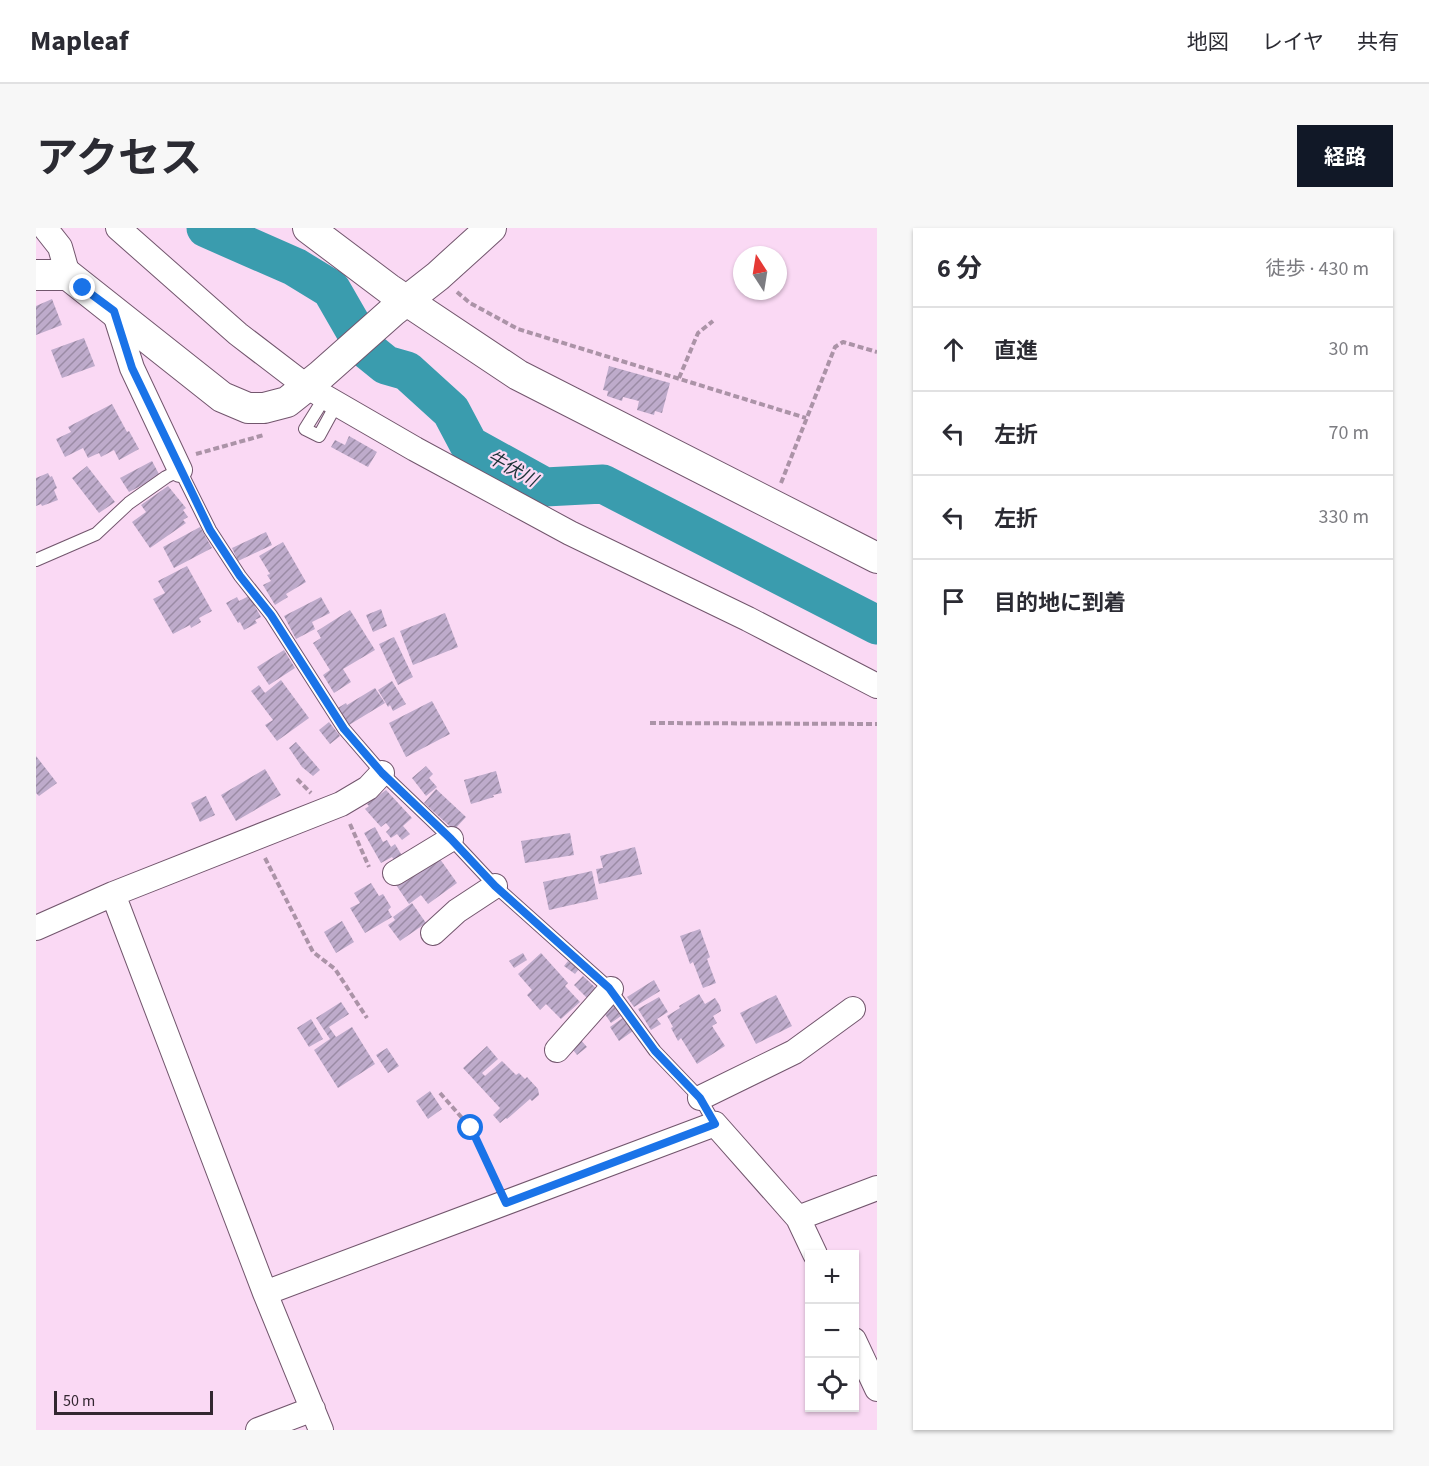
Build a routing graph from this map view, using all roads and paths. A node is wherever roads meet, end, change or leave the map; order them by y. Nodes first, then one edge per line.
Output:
1 (45, 228) edge
2 (118, 228) edge
3 (308, 228) edge
4 (490, 228) edge
5 (36, 275) edge
6 (68, 275) junction
7 (438, 276) junction
8 (400, 306) junction
9 (114, 311) junction
10 (713, 321) dead end
11 (877, 352) edge
12 (679, 378) junction
13 (322, 390) junction
14 (806, 418) junction
15 (180, 470) junction
16 (772, 504) junction
17 (877, 558) edge
18 (36, 560) edge
19 (877, 686) edge
20 (650, 723) dead end
21 (877, 724) edge
22 (382, 773) junction
23 (341, 804) junction
24 (255, 838) junction
25 (451, 839) junction
26 (369, 867) dead end
27 (395, 873) dead end
28 (495, 886) junction
29 (113, 894) junction
30 (36, 928) edge
31 (432, 933) dead end
32 (611, 990) junction
33 (853, 1009) dead end
34 (366, 1018) dead end
35 (557, 1050) dead end
36 (440, 1093) dead end
37 (700, 1098) junction
38 (715, 1124) junction
39 (877, 1188) edge
40 (506, 1203) junction
41 (798, 1218) junction
42 (813, 1250) edge
43 (265, 1293) junction
44 (859, 1349) edge
45 (877, 1389) edge
46 (317, 1419) edge
47 (258, 1430) edge

1 - 6 street
2 - 13 street
3 - 8 street
4 - 7 street
5 - 6 street
6 - 9 street
7 - 8 street
7 - 12 path
8 - 13 street
8 - 16 street
9 - 13 street
9 - 15 street
10 - 12 path
11 - 14 path
12 - 14 path
13 - 19 street
14 - 16 path
15 - 18 lane
15 - 22 lane
16 - 17 street
20 - 21 path
22 - 23 street
22 - 25 lane
23 - 24 street
23 - 26 path
24 - 29 street
24 - 34 path
25 - 27 street
25 - 28 lane
28 - 31 street
28 - 32 lane
29 - 30 street
29 - 43 street
32 - 35 street
32 - 37 lane
33 - 37 street
36 - 40 path
37 - 38 lane
38 - 40 street
38 - 41 street
39 - 41 street
40 - 43 street
41 - 42 street
43 - 46 street
44 - 45 street
46 - 47 street

